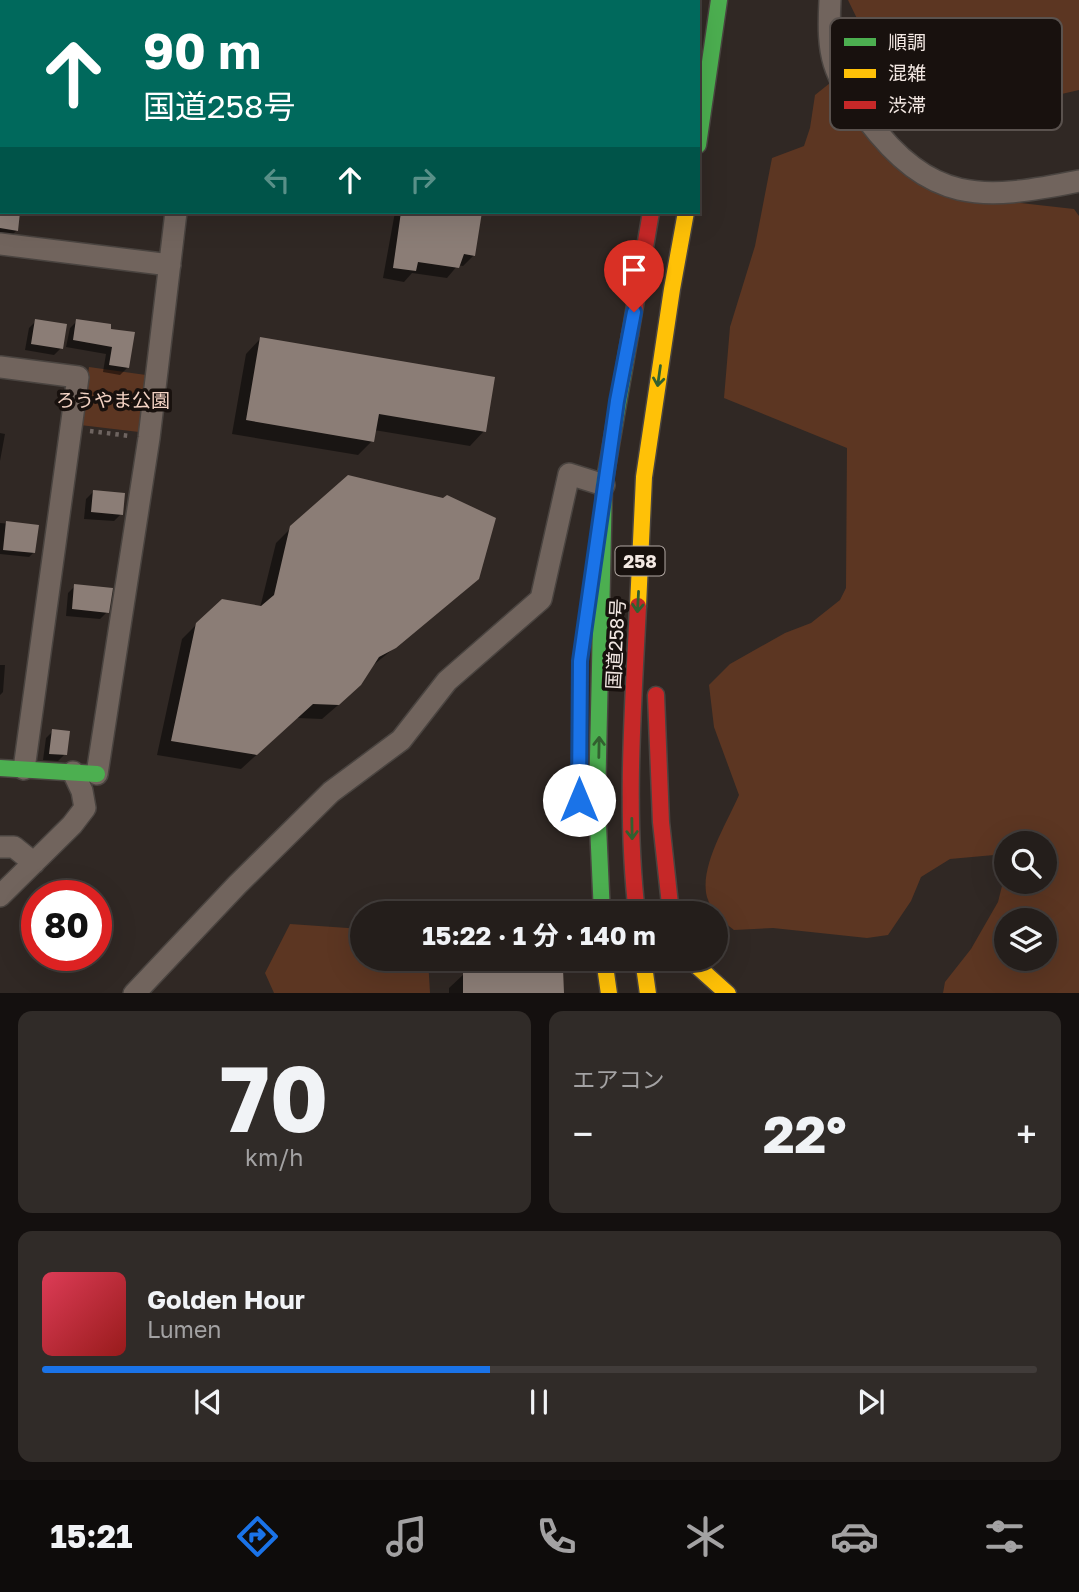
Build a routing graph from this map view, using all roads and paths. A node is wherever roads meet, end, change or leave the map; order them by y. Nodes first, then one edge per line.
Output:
1 (719, 0) edge
2 (830, 0) edge
3 (830, 56) edge
4 (876, 130) edge
5 (700, 138) edge
6 (1079, 181) edge
7 (176, 214) edge
8 (651, 214) edge
9 (686, 214) edge
10 (691, 214) edge
11 (0, 244) edge
12 (170, 265) junction
13 (0, 367) edge
14 (72, 428) junction
15 (149, 438) junction
16 (664, 450) dead end
17 (604, 485) junction
18 (586, 620) dead end
19 (656, 683) dead end
20 (0, 768) edge
21 (24, 769) junction
22 (74, 772) junction
23 (97, 774) joint
24 (0, 847) edge
25 (34, 863) junction
26 (0, 896) edge
27 (601, 901) edge
28 (635, 901) edge
29 (670, 901) edge
30 (606, 971) edge
31 (645, 971) edge
32 (703, 971) edge
33 (134, 993) edge
34 (609, 993) edge
35 (648, 993) edge
36 (728, 993) edge

1 - 5 main road
2 - 3 street
4 - 6 street
7 - 12 street
8 - 17 main road, 国道258号 / 258
9 -> 28 main road, 国道258号 / 258
10 - 16 main road
11 - 12 street
12 - 15 street
13 - 14 street
14 - 15 path
14 - 21 street
15 - 23 street
17 - 18 main road
27 -> 17 main road, 国道258号 / 258
17 - 33 street
19 - 29 main road
20 - 21 main road
21 - 22 main road
22 - 23 main road
22 - 25 street
24 - 25 street
25 - 26 street
30 - 34 main road
31 - 35 main road
32 - 36 main road

